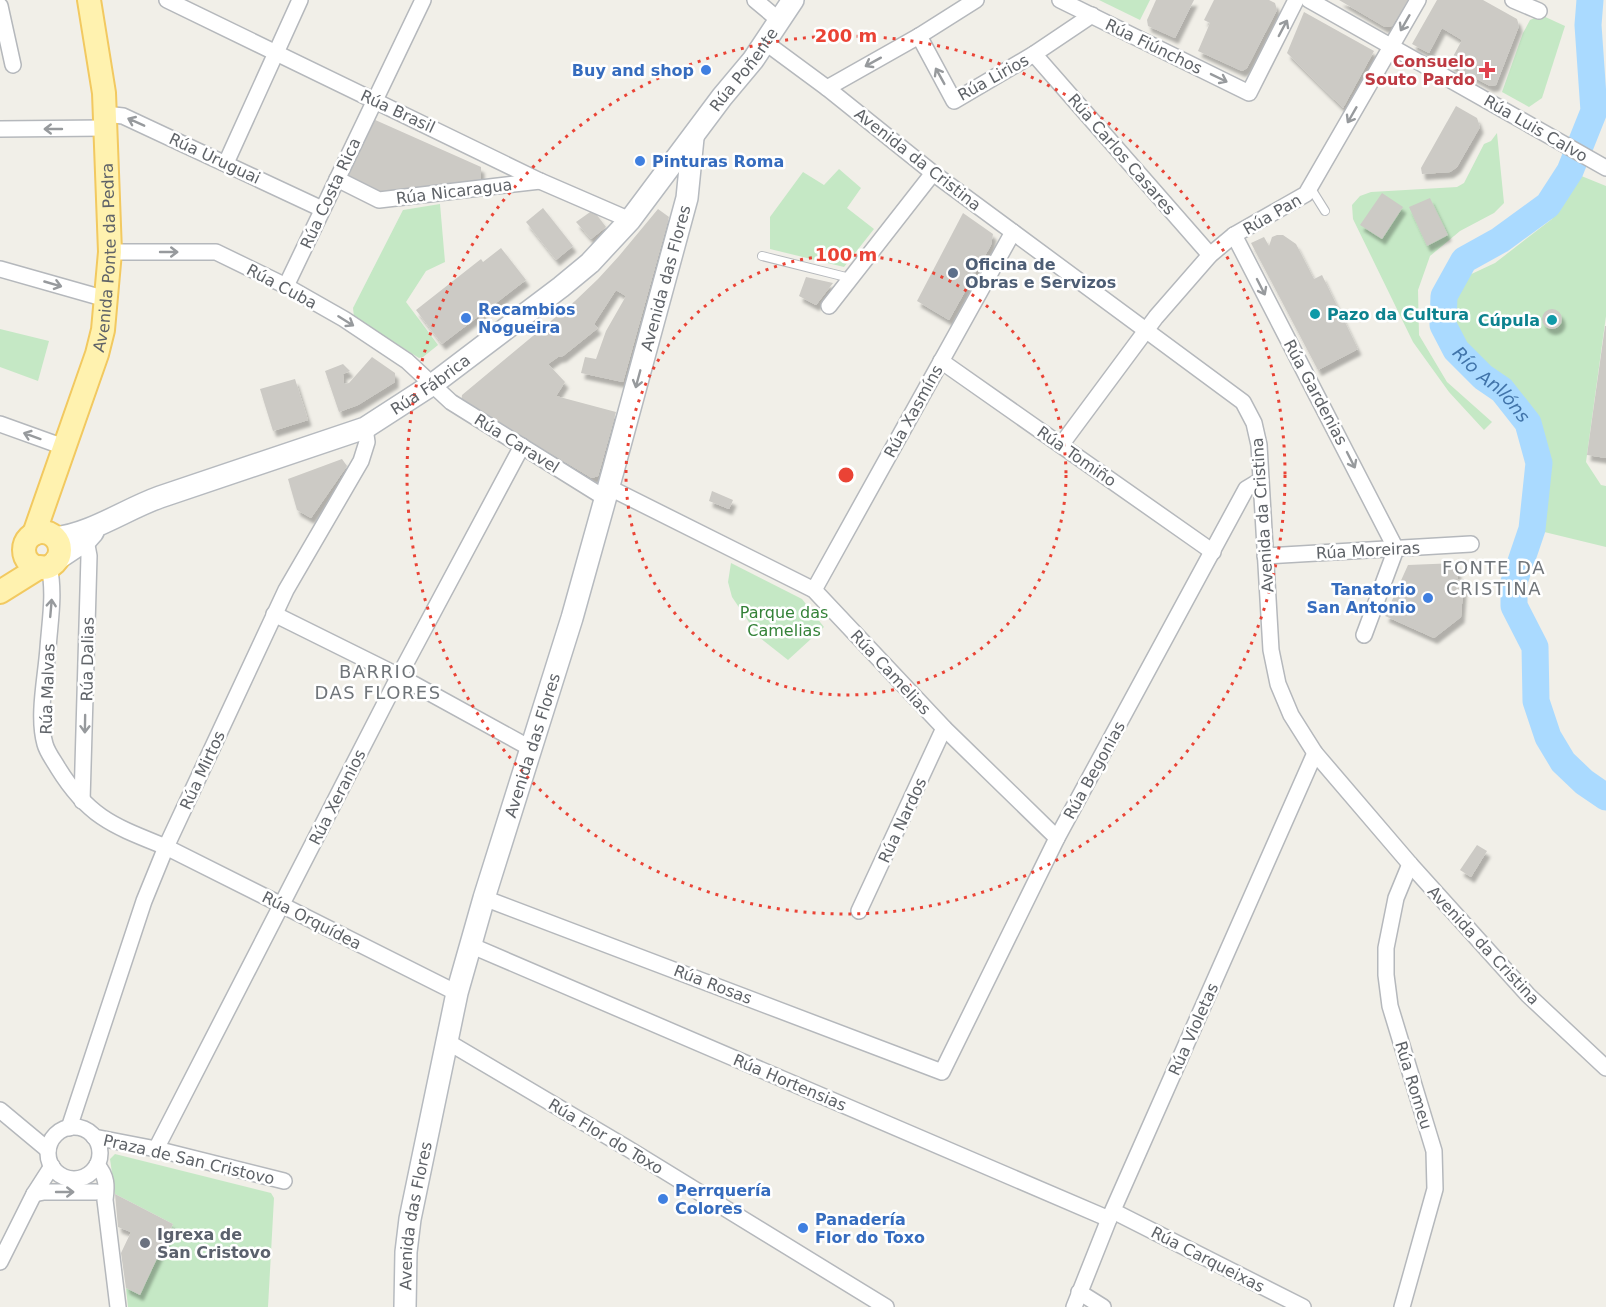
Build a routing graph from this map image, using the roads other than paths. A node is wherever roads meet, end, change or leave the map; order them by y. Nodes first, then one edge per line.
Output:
1 (89, 0) edge
2 (166, 0) edge
3 (300, 0) edge
4 (423, 0) edge
5 (756, 0) edge
6 (793, 0) edge
7 (976, 0) edge
8 (1059, 0) edge
9 (1296, 0) edge
10 (1309, 0) edge
11 (1418, 0) edge
12 (1513, 0) edge
13 (0, 6) edge
14 (1539, 11) dead end
15 (1092, 15) junction
16 (780, 21) junction
17 (919, 36) junction
18 (766, 43) junction
19 (1391, 46) junction
20 (276, 53) junction
21 (1034, 54) junction
22 (13, 65) dead end
23 (827, 88) junction
24 (374, 100) junction
25 (105, 121) junction
26 (0, 129) edge
27 (693, 138) junction
28 (226, 163) junction
29 (1606, 168) edge
30 (933, 173) junction
31 (663, 176) junction
32 (337, 179) junction
33 (540, 181) junction
34 (1310, 187) junction
35 (688, 189) junction
36 (322, 209) junction
37 (1324, 212) dead end
38 (630, 220) junction
39 (1013, 232) junction
40 (1234, 235) junction
41 (110, 252) junction
42 (1210, 255) junction
43 (762, 256) dead end
44 (0, 268) edge
45 (850, 278) junction
46 (286, 286) junction
47 (106, 299) junction
48 (829, 306) dead end
49 (1146, 331) junction
50 (941, 361) junction
51 (433, 384) junction
52 (0, 424) edge
53 (365, 428) junction
54 (1061, 445) junction
55 (522, 446) junction
56 (64, 447) junction
57 (1261, 480) junction
58 (606, 492) junction
59 (93, 533) junction
60 (1471, 544) dead end
61 (1396, 549) junction
62 (44, 550) junction
63 (1213, 552) junction
64 (1265, 556) junction
65 (0, 577) edge
66 (814, 590) junction
67 (0, 592) edge
68 (274, 614) junction
69 (1364, 634) dead end
70 (399, 676) junction
71 (944, 728) junction
72 (530, 748) junction
73 (1315, 753) junction
74 (63, 774) junction
75 (84, 778) junction
76 (82, 801) junction
77 (1057, 838) junction
78 (166, 847) junction
79 (1410, 864) junction
80 (484, 898) junction
81 (282, 904) junction
82 (859, 911) dead end
83 (470, 945) junction
84 (457, 993) junction
85 (448, 1042) junction
86 (1606, 1068) edge
87 (942, 1072) joint
88 (0, 1110) edge
89 (69, 1128) junction
90 (94, 1137) junction
91 (156, 1149) junction
92 (48, 1150) junction
93 (97, 1165) junction
94 (52, 1166) junction
95 (81, 1178) junction
96 (284, 1181) dead end
97 (34, 1194) junction
98 (101, 1196) junction
99 (1111, 1215) junction
100 (0, 1262) edge
101 (1079, 1292) junction
102 (118, 1307) edge
103 (405, 1307) edge
104 (886, 1307) edge
105 (1074, 1307) edge
106 (1103, 1307) edge
107 (1303, 1307) edge
108 (1402, 1307) edge

1 - 25 main road, Avenida Ponte da Pedra
2 - 20 street, Rúa Brasil
3 - 20 street
4 - 24 street, Rúa Costa Rica
5 - 16 street
6 - 16 street, Rúa Poñente
7 - 17 street
8 - 15 street, Rúa Fiúnchos
15 -> 9 street, Rúa Fiúnchos
10 - 19 street, Rúa Luis Calvo
11 -> 19 street, Rúa Pan
12 - 14 street
13 - 22 street
15 - 21 street, Rúa Lirios
16 - 18 street, Rúa Poñente
21 -> 17 street, Rúa Lirios
17 -> 23 street
18 - 23 street, Avenida da Cristina
18 - 27 street, Rúa Poñente
19 - 29 street, Rúa Luis Calvo
19 -> 34 street, Rúa Pan
20 - 24 street, Rúa Brasil
20 - 28 street
21 - 42 street, Rúa Carlos Casares
23 - 30 street, Avenida da Cristina
24 - 32 street, Rúa Costa Rica
24 - 33 street, Rúa Brasil
25 -> 26 street, Rúa Uruguai
28 -> 25 street, Rúa Uruguai
25 - 41 main road, Avenida Ponte da Pedra
27 - 31 street, Rúa Fábrica
27 - 35 street, Avenida das Flores
28 - 36 street, Rúa Uruguai
30 - 39 street, Avenida da Cristina
30 - 45 street
31 - 35 street, Avenida das Flores
31 - 38 street, Rúa Fábrica
32 - 33 street, Rúa Nicaragua
32 - 36 street, Rúa Costa Rica
33 - 38 street, Rúa Brasil
34 - 37 lane
34 - 40 street, Rúa Pan
35 -> 58 street, Avenida das Flores
36 - 46 street, Rúa Costa Rica
38 - 51 street, Rúa Fábrica
39 - 49 street, Avenida da Cristina
39 - 50 street, Rúa Xasmíns
40 - 42 street, Rúa Pan
40 -> 61 street, Rúa Gardenias
41 -> 46 street, Rúa Cuba
41 - 47 main road, Avenida Ponte da Pedra
42 - 49 street, Rúa Pan
43 - 45 lane
44 -> 47 street
45 - 48 street
46 -> 51 street, Rúa Cuba
47 - 56 main road, Avenida Ponte da Pedra
49 - 54 street, Rúa Pan
49 - 57 street, Avenida da Cristina
50 - 54 street, Rúa Tomiño
50 - 66 street, Rúa Xasmíns
51 - 53 street, Rúa Fábrica
51 - 55 street, Rúa Caravel
56 -> 52 street
53 - 59 street, Rúa Fábrica
53 - 68 street, Rúa Mirtos
54 - 63 street, Rúa Tomiño
55 - 58 street, Rúa Caravel
55 - 70 street, Rúa Xeranios
56 - 62 main road, Avenida Ponte da Pedra
57 - 63 street, Rúa Begonias
57 - 64 street, Avenida da Cristina
58 - 66 street, Rúa Camelias
58 - 72 street, Avenida das Flores
59 - 62 street, Rúa Fábrica
59 -> 75 street, Rúa Dalias
60 - 61 street, Rúa Moreiras
61 - 64 street, Rúa Moreiras
61 - 69 street
62 - 65 main road
62 - 67 main road
74 -> 62 street, Rúa Malvas
63 - 77 street, Rúa Begonias
64 - 73 street, Avenida da Cristina
66 - 71 street, Rúa Camelias
68 - 70 street
68 - 78 street, Rúa Mirtos
70 - 72 street
70 - 81 street, Rúa Xeranios
71 - 77 street, Rúa Camelias
71 - 82 street, Rúa Nardos
72 - 80 street, Avenida das Flores
73 - 79 street, Avenida da Cristina
73 - 99 street, Rúa Violetas
74 - 75 street
74 - 76 street, Rúa Malvas
75 - 76 street, Rúa Dalias
76 - 78 street
77 - 87 street, Rúa Begonias
78 - 81 street, Rúa Orquídea
78 - 89 street, Rúa Mirtos
79 - 86 street, Avenida da Cristina
79 - 108 street, Rúa Romeu
80 - 83 street, Avenida das Flores
80 - 87 street, Rúa Rosas
81 - 84 street, Rúa Orquídea
81 - 91 street, Rúa Xeranios
83 - 84 street, Avenida das Flores
83 - 99 street, Rúa Hortensias
84 - 85 street, Avenida das Flores
85 - 103 street, Avenida das Flores
85 - 104 street, Rúa Flor do Toxo
88 - 92 street
89 - 90 street
89 - 92 street, Rúa Mirtos
90 - 91 street, Praza de San Cristovo
90 - 93 street
91 - 96 street, Praza de San Cristovo
92 - 94 street
93 - 95 street
93 - 98 street
94 - 95 street
94 - 97 street
95 - 98 street
97 -> 98 street
97 - 100 street
98 - 102 street
99 - 101 street, Rúa Violetas
99 - 107 street, Rúa Carqueixas
101 - 105 street, Rúa Violetas
101 - 106 street

